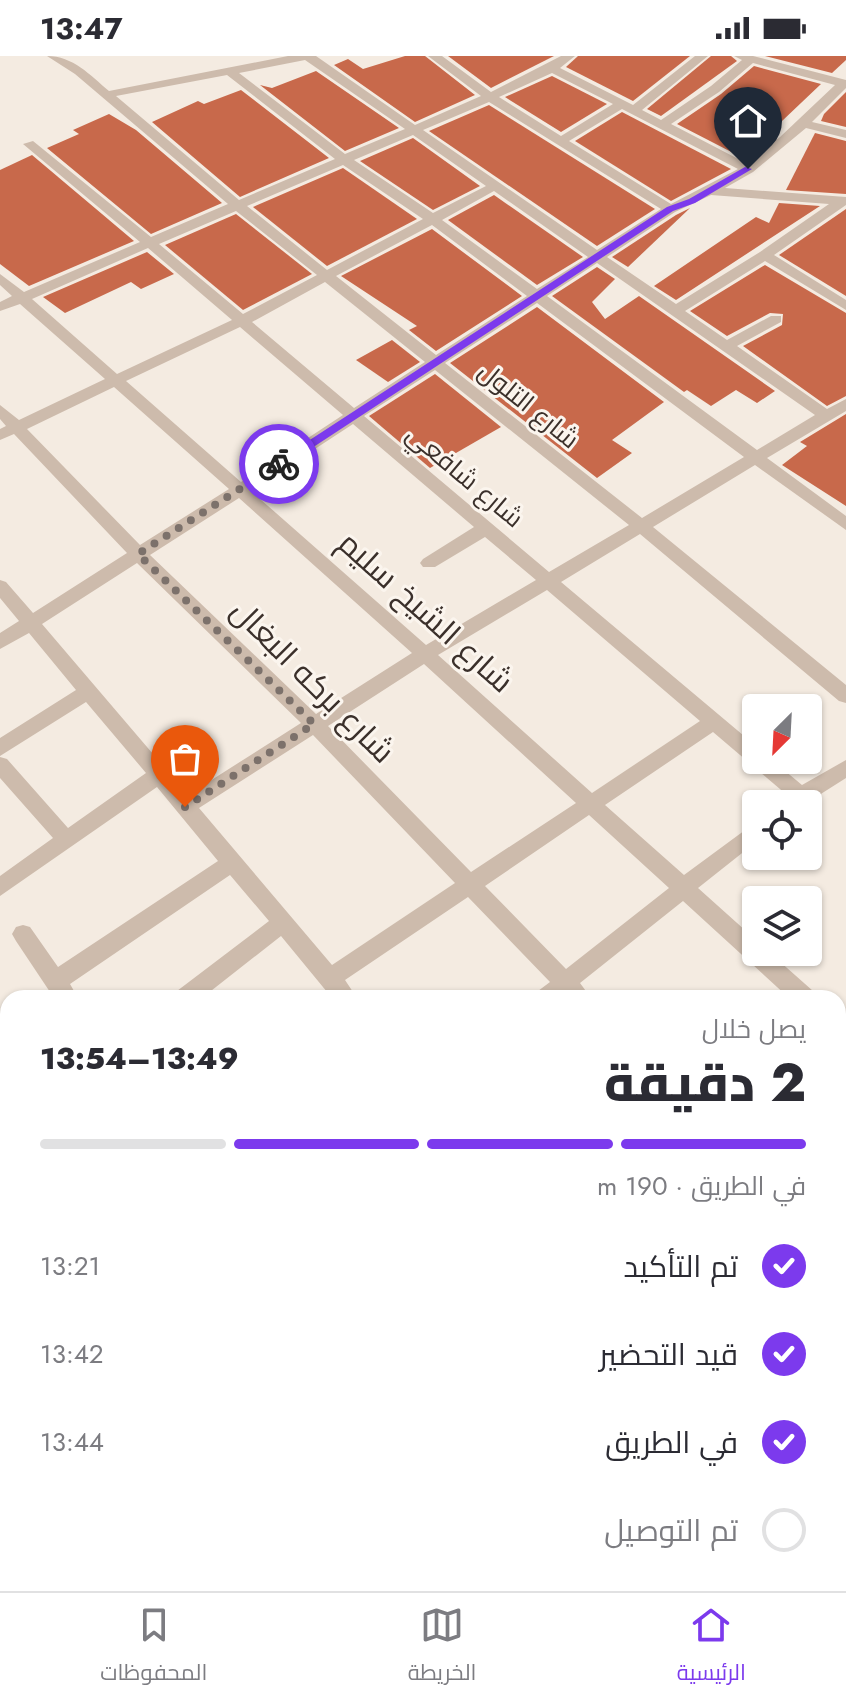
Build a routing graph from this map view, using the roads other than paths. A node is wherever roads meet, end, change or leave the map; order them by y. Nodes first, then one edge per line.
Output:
1 (53, 56) edge
2 (307, 56) edge
3 (434, 56) edge
4 (569, 56) edge
5 (702, 56) edge
6 (745, 57) edge
7 (552, 68) junction
8 (229, 71) junction
9 (845, 84) edge
10 (105, 95) junction
11 (490, 97) junction
12 (629, 106) junction
13 (663, 124) junction
14 (805, 124) junction
15 (413, 129) junction
16 (846, 134) edge
17 (562, 140) junction
18 (29, 144) dead end
19 (342, 158) junction
20 (748, 169) junction
21 (493, 187) junction
22 (710, 191) junction
23 (844, 201) edge
24 (236, 204) junction
25 (670, 209) junction
26 (434, 220) junction
27 (150, 243) junction
28 (765, 255) junction
29 (598, 256) junction
30 (328, 276) junction
31 (0, 278) edge
32 (536, 297) junction
33 (21, 298) junction
34 (846, 306) edge
35 (0, 307) edge
36 (675, 311) junction
37 (776, 319) dead end
38 (242, 321) junction
39 (726, 346) junction
40 (436, 362) junction
41 (117, 380) junction
42 (846, 404) edge
43 (0, 410) edge
44 (353, 416) junction
45 (827, 416) junction
46 (8, 431) edge
47 (755, 459) junction
48 (240, 490) junction
49 (846, 524) edge
50 (641, 526) junction
51 (486, 528) junction
52 (138, 554) junction
53 (429, 563) dead end
54 (548, 580) junction
55 (0, 586) edge
56 (30, 623) junction
57 (0, 642) edge
58 (425, 654) junction
59 (87, 692) junction
60 (846, 696) edge
61 (714, 721) junction
62 (314, 724) junction
63 (742, 745) edge
64 (0, 748) edge
65 (0, 765) edge
66 (846, 768) edge
67 (771, 774) edge
68 (158, 775) junction
69 (785, 790) edge
70 (810, 790) edge
71 (591, 803) junction
72 (185, 807) junction
73 (67, 840) junction
74 (742, 841) edge
75 (231, 863) junction
76 (471, 884) junction
77 (0, 887) edge
78 (685, 887) junction
79 (281, 924) junction
80 (23, 934) dead end
81 (329, 979) junction
82 (566, 981) junction
83 (62, 990) edge
84 (195, 990) edge
85 (339, 990) edge
86 (555, 990) edge
87 (573, 990) edge
88 (796, 990) edge

1 - 10 street, شارع التلول
2 - 8 street
2 - 15 street
3 - 11 street
4 - 7 street
5 - 12 street
6 - 9 street
6 - 13 street
7 - 11 street
7 - 12 street
8 - 10 street
8 - 19 street
9 - 14 street
10 - 24 street, شارع التلول
11 - 15 street
11 - 17 street
12 - 13 street
12 - 17 street
13 - 20 street
14 - 16 street
14 - 20 street
15 - 19 street
15 - 21 street
17 - 25 street
18 - 27 street, شارع شافعي
19 - 24 street
19 - 26 street
20 - 22 street
21 - 26 street
21 - 29 street
22 - 23 street
22 - 25 street
23 - 28 street
24 - 27 street
24 - 30 street, شارع التلول
25 - 29 street
26 - 30 street
26 - 32 street
27 - 33 street
27 - 38 street, شارع شافعي
28 - 34 street
28 - 36 street
29 - 32 street
29 - 36 street
30 - 38 street
30 - 40 street, شارع التلول
31 - 33 street, شارع الشيخ سليم
32 - 40 street
32 - 47 street
33 - 35 street
33 - 41 street, شارع الشيخ سليم
36 - 39 street
37 - 39 street
38 - 41 street
38 - 44 street, شارع شافعي
39 - 45 street
40 - 44 street
40 - 50 street, شارع التلول
41 - 46 street
41 - 48 street, شارع الشيخ سليم
42 - 45 street
43 - 46 street, شارع بركه البغال
44 - 48 street
44 - 51 street, شارع شافعي
45 - 47 street
46 - 52 street, شارع بركه البغال
47 - 49 street
47 - 50 street
48 - 52 street
48 - 58 street, شارع الشيخ سليم
50 - 54 street
50 - 60 street, شارع التلول
51 - 53 street
51 - 54 street, شارع شافعي
52 - 56 street
52 - 62 street, شارع بركه البغال
54 - 58 street
54 - 61 street, شارع شافعي
55 - 56 street
56 - 57 street
56 - 59 street
58 - 62 street
58 - 71 street, شارع الشيخ سليم
59 - 64 street
59 - 68 street
61 - 63 street, شارع شافعي
61 - 71 street
62 - 72 street
62 - 76 street, شارع بركه البغال
65 - 73 street
66 - 70 street
67 - 69 street, شارع شافعي
68 - 72 street
68 - 73 street
71 - 76 street
71 - 78 street, شارع الشيخ سليم
72 - 75 street
73 - 77 street
74 - 78 street
75 - 79 street
75 - 83 street
76 - 81 street
76 - 82 street, شارع بركه البغال
78 - 82 street
78 - 88 street, شارع الشيخ سليم
79 - 81 street
79 - 84 street
80 - 83 street
81 - 85 street
82 - 86 street
82 - 87 street, شارع بركه البغال

